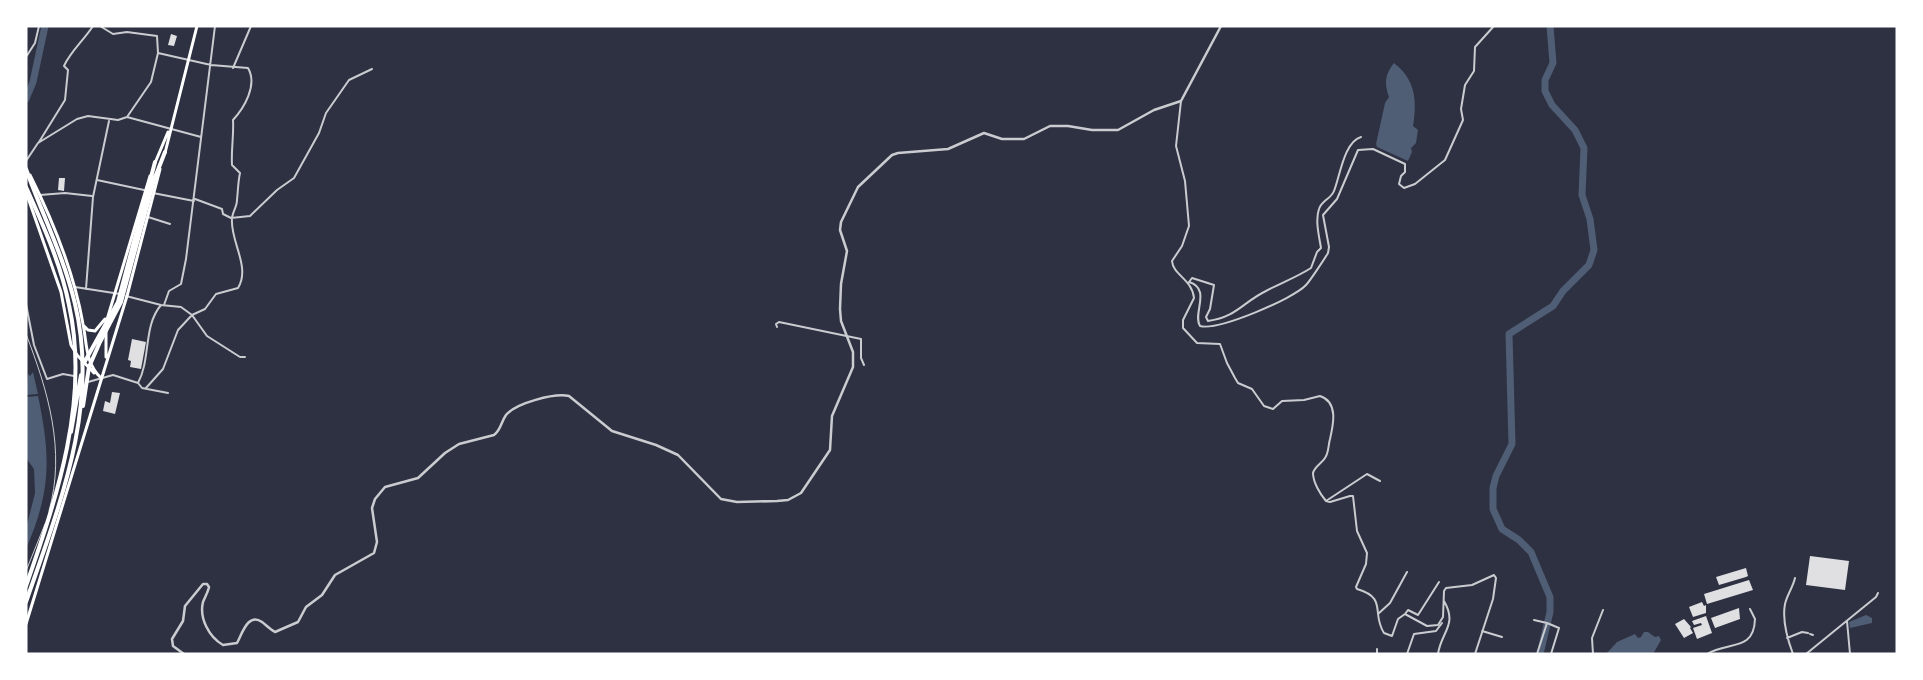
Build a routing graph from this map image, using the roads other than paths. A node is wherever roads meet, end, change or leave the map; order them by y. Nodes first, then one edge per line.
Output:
1 (39, 26) edge
2 (93, 26) edge
3 (100, 26) edge
4 (197, 26) edge
5 (215, 26) edge
6 (251, 26) edge
7 (1221, 26) edge
8 (1494, 26) edge
9 (158, 52) junction
10 (26, 57) edge
11 (188, 60) junction
12 (211, 65) junction
13 (233, 68) junction
14 (372, 69) dead end
15 (1181, 101) junction
16 (127, 117) junction
17 (109, 121) junction
18 (170, 128) junction
19 (201, 137) junction
20 (1361, 137) dead end
21 (38, 143) junction
22 (165, 152) junction
23 (26, 161) edge
24 (155, 162) junction
25 (26, 168) edge
26 (97, 180) junction
27 (26, 187) edge
28 (144, 190) junction
29 (26, 192) edge
30 (153, 192) junction
31 (40, 195) junction
32 (93, 197) junction
33 (194, 200) junction
34 (148, 216) junction
35 (232, 218) junction
36 (170, 224) dead end
37 (53, 245) junction
38 (1189, 282) junction
39 (75, 287) junction
40 (86, 289) junction
41 (116, 293) junction
42 (127, 296) junction
43 (26, 304) edge
44 (163, 305) junction
45 (108, 314) junction
46 (192, 315) junction
47 (84, 326) junction
48 (777, 327) dead end
49 (26, 334) edge
50 (847, 337) junction
51 (245, 357) dead end
52 (864, 365) dead end
53 (101, 378) junction
54 (138, 383) junction
55 (146, 388) junction
56 (168, 393) dead end
57 (80, 415) junction
58 (67, 446) junction
59 (1380, 481) dead end
60 (1326, 501) junction
61 (26, 571) edge
62 (1407, 572) dead end
63 (1795, 578) dead end
64 (1439, 582) dead end
65 (26, 586) edge
66 (1878, 593) dead end
67 (1443, 600) junction
68 (26, 602) edge
69 (1750, 609) dead end
70 (1603, 610) dead end
71 (1378, 614) junction
72 (1405, 614) junction
73 (1534, 620) dead end
74 (1846, 621) junction
75 (1441, 622) junction
76 (1547, 623) junction
77 (26, 624) edge
78 (1482, 631) junction
79 (1810, 634) dead end
80 (1502, 637) dead end
81 (1787, 638) junction
82 (1376, 648) dead end
83 (184, 654) edge
84 (1377, 654) edge
85 (1407, 654) edge
86 (1438, 654) edge
87 (1475, 654) edge
88 (1537, 654) edge
89 (1551, 654) edge
90 (1592, 654) edge
91 (1707, 654) edge
92 (1793, 654) edge
93 (1806, 654) edge
94 (1850, 654) edge

1 - 10 street
2 - 21 street
3 - 9 street
4 - 11 highway
5 - 12 street
6 - 13 street
7 - 15 street
8 - 38 street
9 - 11 street
9 - 16 street
11 - 12 street
11 - 18 highway
12 - 13 street
12 - 19 street
13 - 35 street
14 - 35 street
15 - 38 street
15 - 50 street
16 - 17 street
16 - 18 street
17 - 21 street
17 - 26 street
18 - 19 street
18 - 22 highway
18 - 24 highway
19 - 33 street
20 - 38 street
21 - 23 street
22 - 30 highway
22 - 57 highway
24 - 28 highway
24 - 58 highway
25 - 31 highway
25 - 37 highway
26 - 28 street
26 - 32 street
27 - 37 highway
28 - 41 highway
29 - 53 highway
30 - 33 street
30 - 34 highway
31 - 32 street
31 - 39 highway
32 - 40 street
33 - 35 street
33 - 44 street
34 - 36 street
34 - 42 highway
35 - 46 street
37 - 57 highway
37 - 58 highway
38 - 60 street
39 - 40 street
39 - 47 highway
40 - 41 street
41 - 42 street
41 - 45 highway
42 - 44 street
42 - 53 highway
43 - 53 street
44 - 46 street
44 - 54 street
45 - 47 highway
45 - 53 highway
46 - 51 street
46 - 55 street
47 - 53 highway
48 - 50 street
49 - 61 street
50 - 52 street
50 - 83 street
53 - 54 street
53 - 77 highway
54 - 55 street
55 - 56 street
57 - 68 highway
58 - 65 highway
59 - 60 street
60 - 71 street
62 - 71 street
63 - 81 street
64 - 72 street
66 - 74 street
67 - 75 street
67 - 78 street
67 - 86 street
69 - 91 street
70 - 90 street
71 - 72 street
72 - 75 street
73 - 76 street
74 - 93 street
74 - 94 street
75 - 85 street
76 - 88 street
76 - 89 street
78 - 80 street
78 - 87 street
79 - 81 street
81 - 92 street
82 - 84 street

